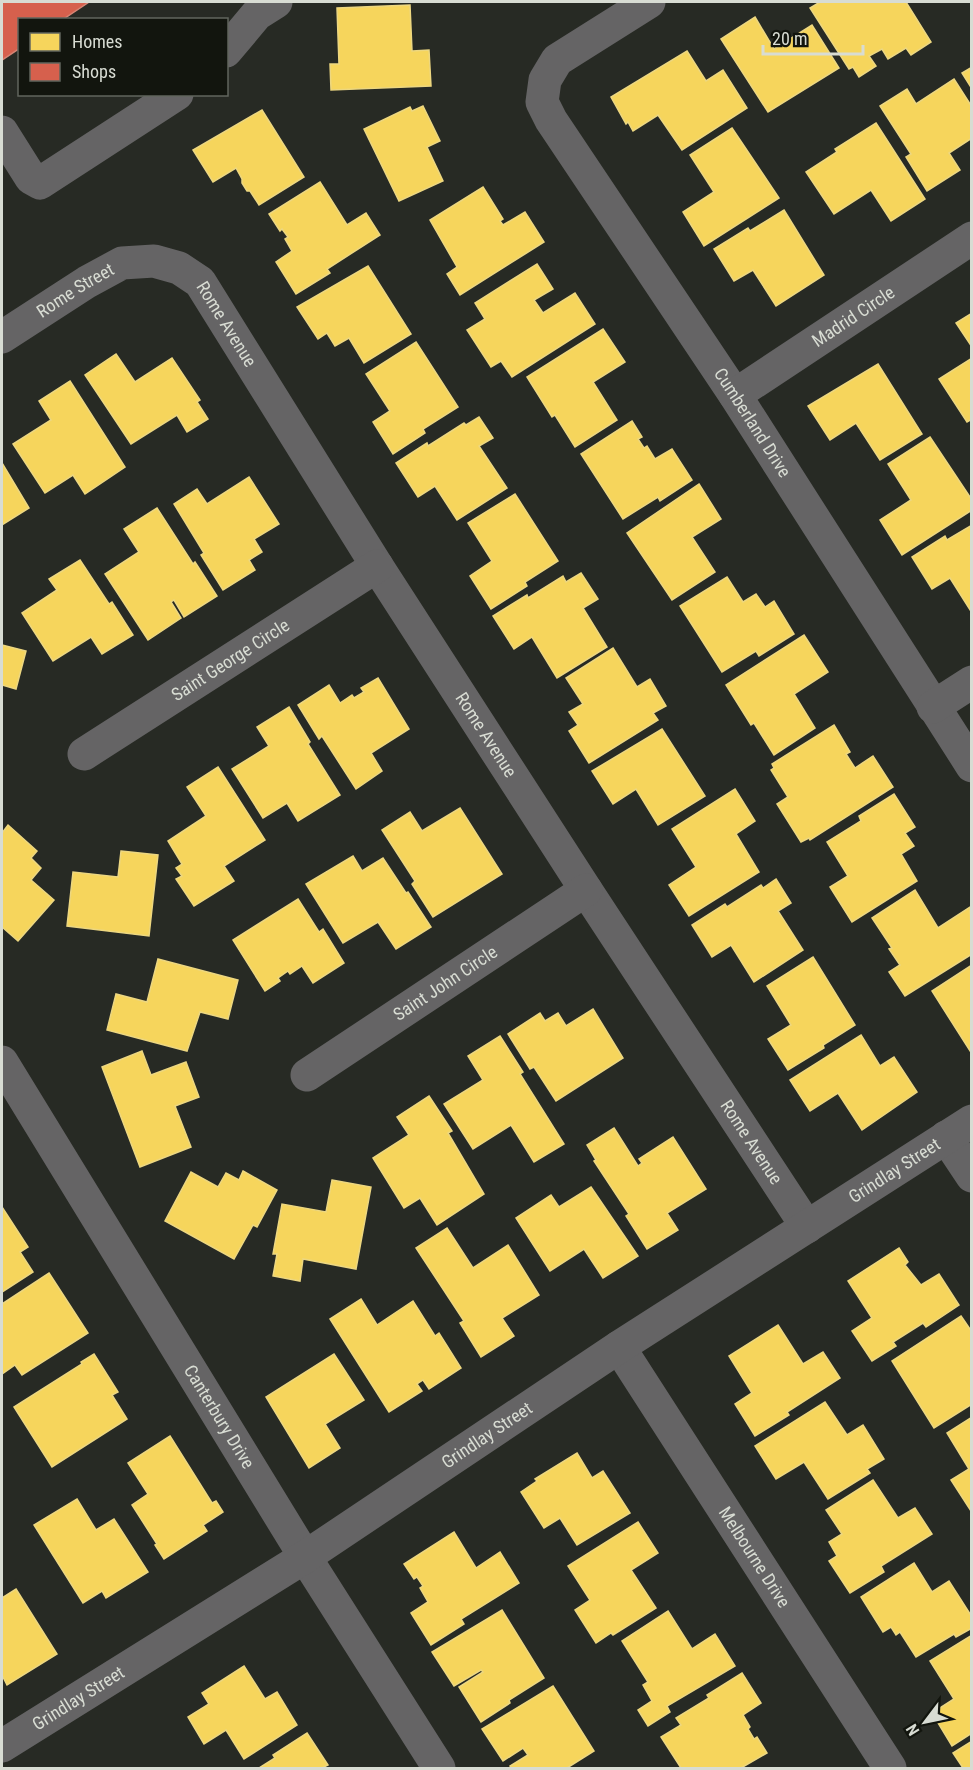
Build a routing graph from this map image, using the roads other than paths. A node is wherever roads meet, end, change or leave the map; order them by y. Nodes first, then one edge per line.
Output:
1 (276, 2) edge
2 (648, 2) edge
3 (228, 49) edge
4 (174, 96) edge
5 (2, 132) edge
6 (972, 238) edge
7 (154, 261) joint
8 (2, 337) edge
9 (735, 395) junction
10 (377, 566) junction
11 (972, 682) edge
12 (933, 707) junction
13 (84, 754) dead end
14 (972, 766) edge
15 (586, 890) junction
16 (2, 1062) edge
17 (307, 1075) dead end
18 (959, 1129) edge
19 (972, 1176) edge
20 (807, 1227) junction
21 (619, 1347) junction
22 (305, 1557) junction
23 (2, 1746) edge
24 (438, 1768) edge
25 (890, 1768) edge

1 - 3 street
2 - 9 street, Cumberland Drive
4 - 5 street
6 - 9 street, Madrid Circle
7 - 8 street, Rome Street
7 - 10 street, Rome Avenue
9 - 12 street, Cumberland Drive
10 - 13 street, Saint George Circle
10 - 15 street, Rome Avenue
11 - 12 street
12 - 14 street, Cumberland Drive
15 - 17 street, Saint John Circle
15 - 20 street, Rome Avenue
16 - 22 street, Canterbury Drive
18 - 19 street
18 - 20 street, Grindlay Street
20 - 21 street, Grindlay Street
21 - 22 street, Grindlay Street
21 - 25 street, Melbourne Drive
22 - 23 street, Grindlay Street
22 - 24 street, Canterbury Drive

